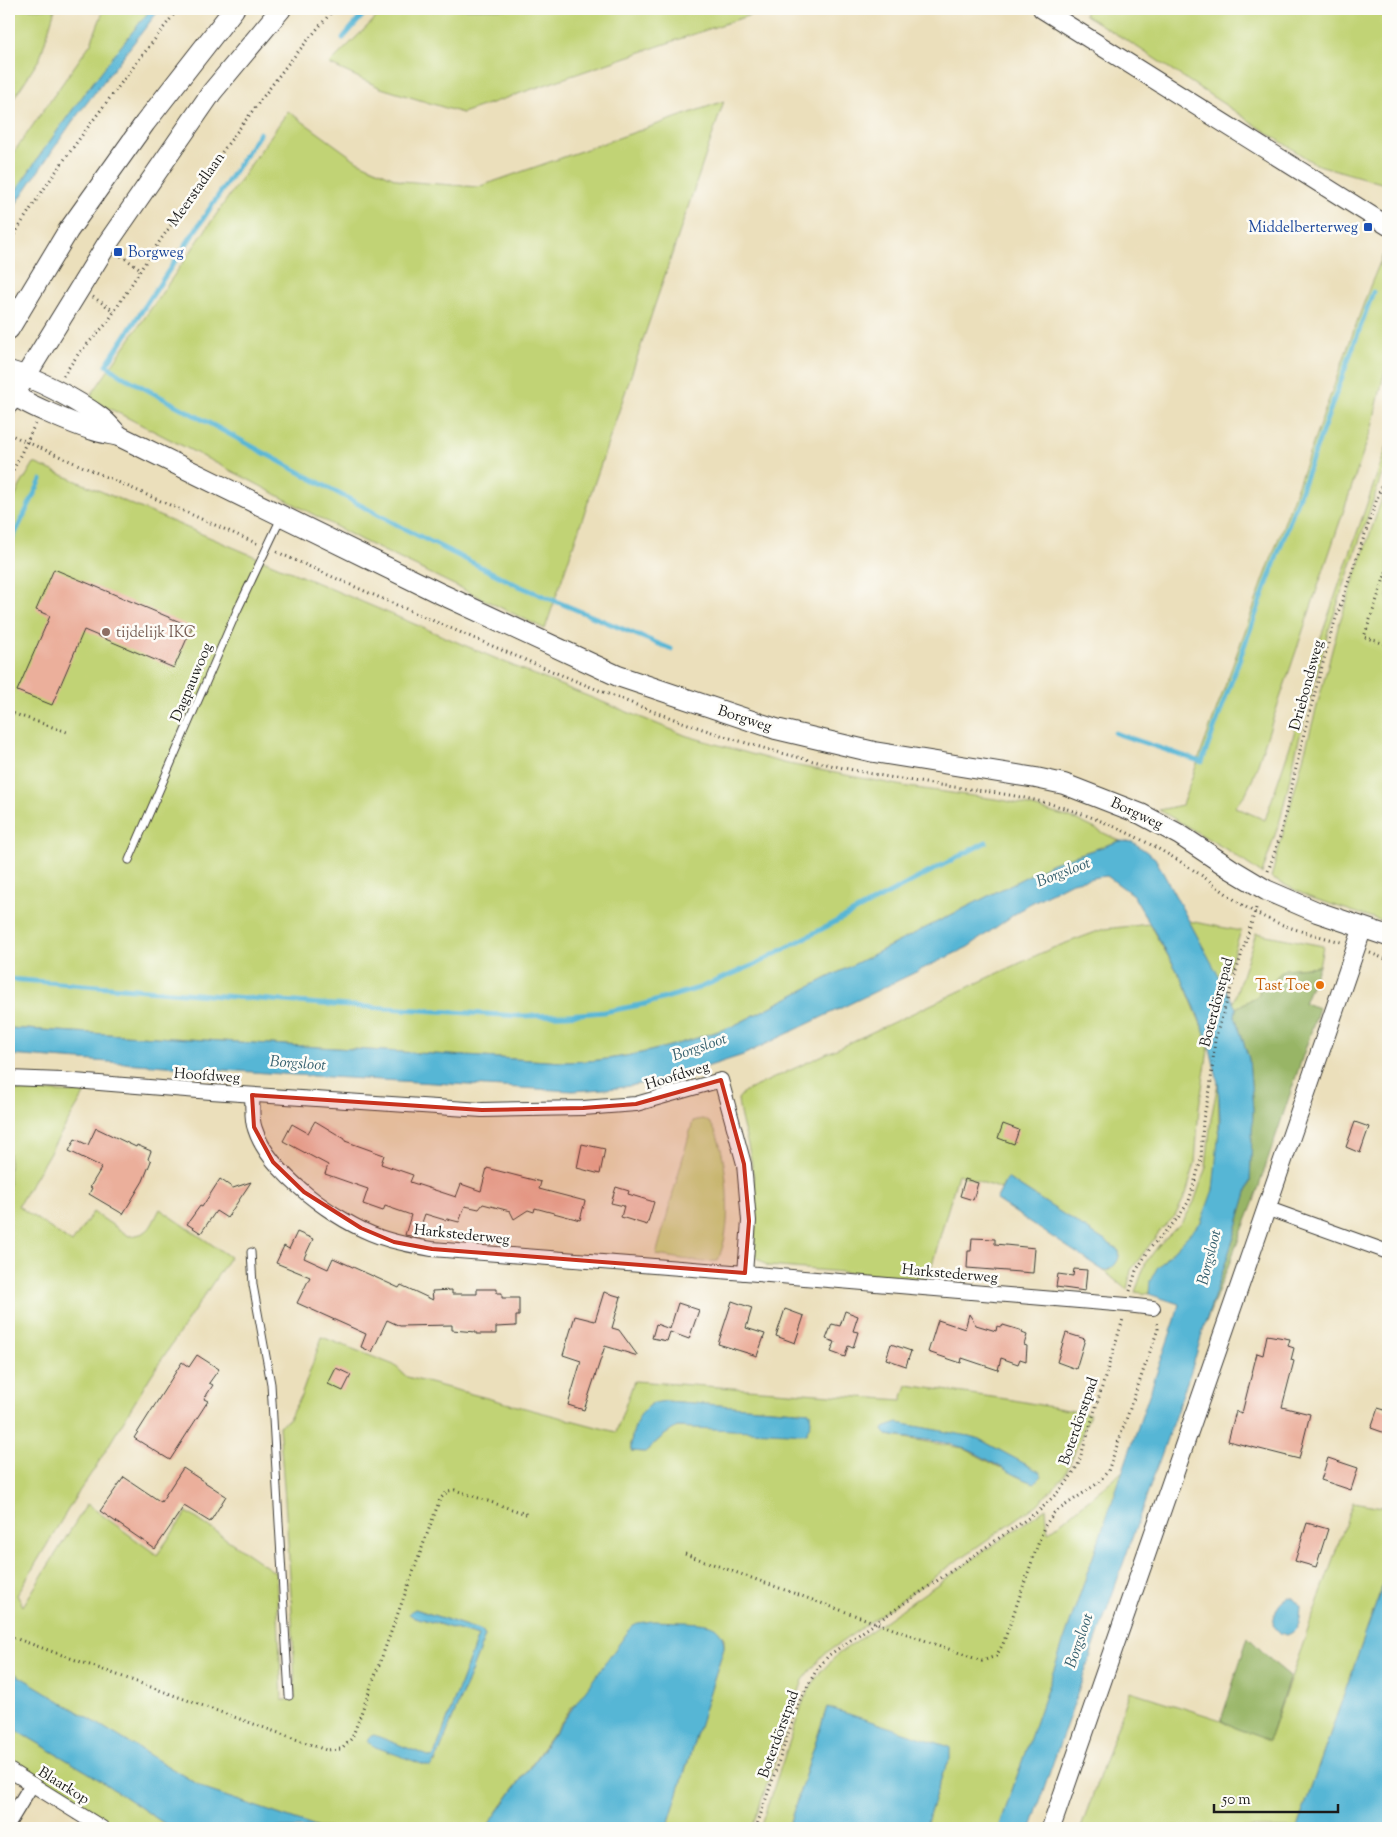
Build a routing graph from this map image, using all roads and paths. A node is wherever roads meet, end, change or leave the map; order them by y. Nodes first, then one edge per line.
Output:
1 (178, 9) edge
2 (234, 9) edge
3 (280, 9) edge
4 (334, 9) edge
5 (1042, 9) edge
6 (1388, 226) edge
7 (9, 243) edge
8 (117, 254) dead end
9 (141, 269) junction
10 (90, 295) dead end
11 (114, 311) junction
12 (9, 329) edge
13 (17, 373) edge
14 (54, 390) junction
15 (10, 396) edge
16 (43, 410) junction
17 (9, 434) edge
18 (120, 436) junction
19 (25, 442) junction
20 (1388, 467) edge
21 (9, 479) edge
22 (282, 516) junction
23 (1388, 567) edge
24 (1388, 645) edge
25 (9, 712) edge
26 (67, 732) dead end
27 (129, 860) dead end
28 (1262, 888) junction
29 (1254, 912) junction
30 (1363, 927) junction
31 (1388, 936) edge
32 (1356, 948) junction
33 (9, 1078) edge
34 (252, 1095) junction
35 (1266, 1208) junction
36 (251, 1252) dead end
37 (1388, 1252) edge
38 (744, 1272) junction
39 (1127, 1304) junction
40 (1153, 1308) joint
41 (685, 1554) dead end
42 (876, 1622) junction
43 (288, 1696) dead end
44 (9, 1770) edge
45 (32, 1784) junction
46 (9, 1822) edge
47 (102, 1828) edge
48 (756, 1828) edge
49 (1051, 1828) edge

1 - 7 path
2 - 12 main road
3 - 13 main road
4 - 9 path, Meerstadlaan
5 - 6 street
8 - 9 path
9 - 11 path, Meerstadlaan
10 - 11 path
11 - 14 path, Meerstadlaan
13 - 14 main road, Borgweg
13 - 15 main road
14 - 18 main road, Borgweg
15 - 16 main road, Borgweg
16 - 18 main road, Borgweg
16 - 19 path
17 - 19 path
18 - 22 main road, Borgweg
19 - 21 path
20 - 28 path, Driebondsweg
22 - 27 lane, Dagpauwoog
22 - 28 main road, Borgweg
23 - 24 path
25 - 26 path
28 - 29 path, Driebondsweg
28 - 30 main road, Borgweg
29 - 32 path
29 - 39 path, Boterdörstpad
30 - 31 main road, Borgweg
30 - 32 street
32 - 35 street
33 - 34 street, Hoofdweg
34 - 38 street, Harkstederweg
34 - 38 street, Hoofdweg
35 - 37 street
35 - 49 street
36 - 43 lane
38 - 39 street, Harkstederweg
39 - 40 street, Harkstederweg
39 - 42 path, Boterdörstpad
40 - 42 path
41 - 42 path
42 - 48 path, Boterdörstpad
44 - 45 street, Blaarkop
45 - 46 street
45 - 47 street, Blaarkop

